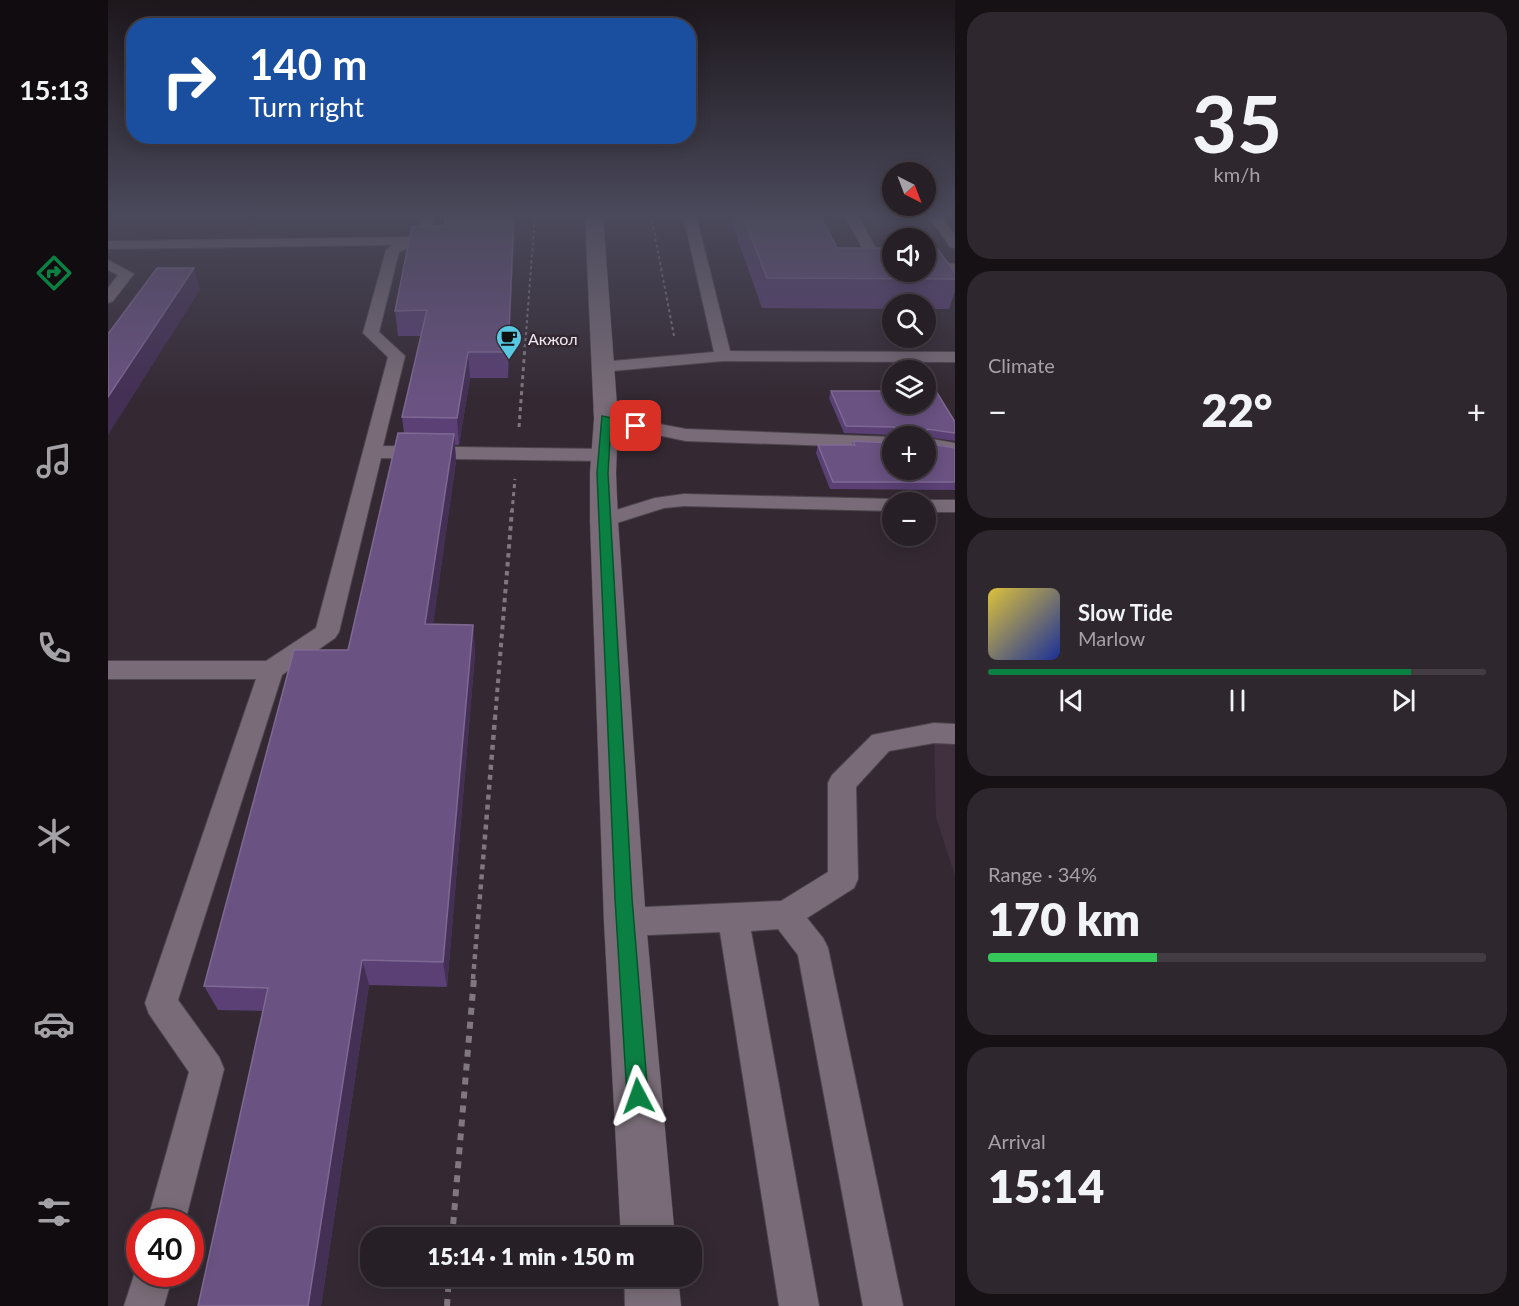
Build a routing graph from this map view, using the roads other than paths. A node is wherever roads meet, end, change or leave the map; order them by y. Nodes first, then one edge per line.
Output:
1 (125, 276) edge
2 (386, 276) edge
3 (597, 276) edge
4 (703, 276) edge
5 (108, 298) edge
6 (723, 356) junction
7 (955, 357) edge
8 (601, 367) junction
9 (606, 419) junction
10 (882, 443) edge
11 (936, 445) edge
12 (955, 449) edge
13 (373, 452) junction
14 (604, 455) junction
15 (882, 505) edge
16 (936, 506) edge
17 (955, 506) edge
18 (604, 521) junction
19 (108, 670) edge
20 (271, 670) junction
21 (955, 734) edge
22 (785, 915) junction
23 (733, 917) junction
24 (625, 922) junction
25 (169, 1209) edge
26 (647, 1227) edge
27 (149, 1287) edge
28 (652, 1287) edge
29 (144, 1306) edge
30 (653, 1306) edge
31 (799, 1306) edge
32 (883, 1306) edge

1 - 5 lane
2 - 13 lane
3 - 8 street
4 - 6 lane
6 - 7 lane
6 - 8 lane
8 - 9 street
9 - 10 lane
9 - 14 street
11 - 12 lane
13 - 14 lane
13 - 20 lane
14 - 18 street
15 - 18 lane
16 - 17 lane
18 - 24 street
19 - 20 lane
20 - 25 lane
21 - 22 lane
22 - 23 lane
22 - 32 lane
23 - 24 lane
23 - 31 lane
24 - 26 street
27 - 29 lane
28 - 30 street

